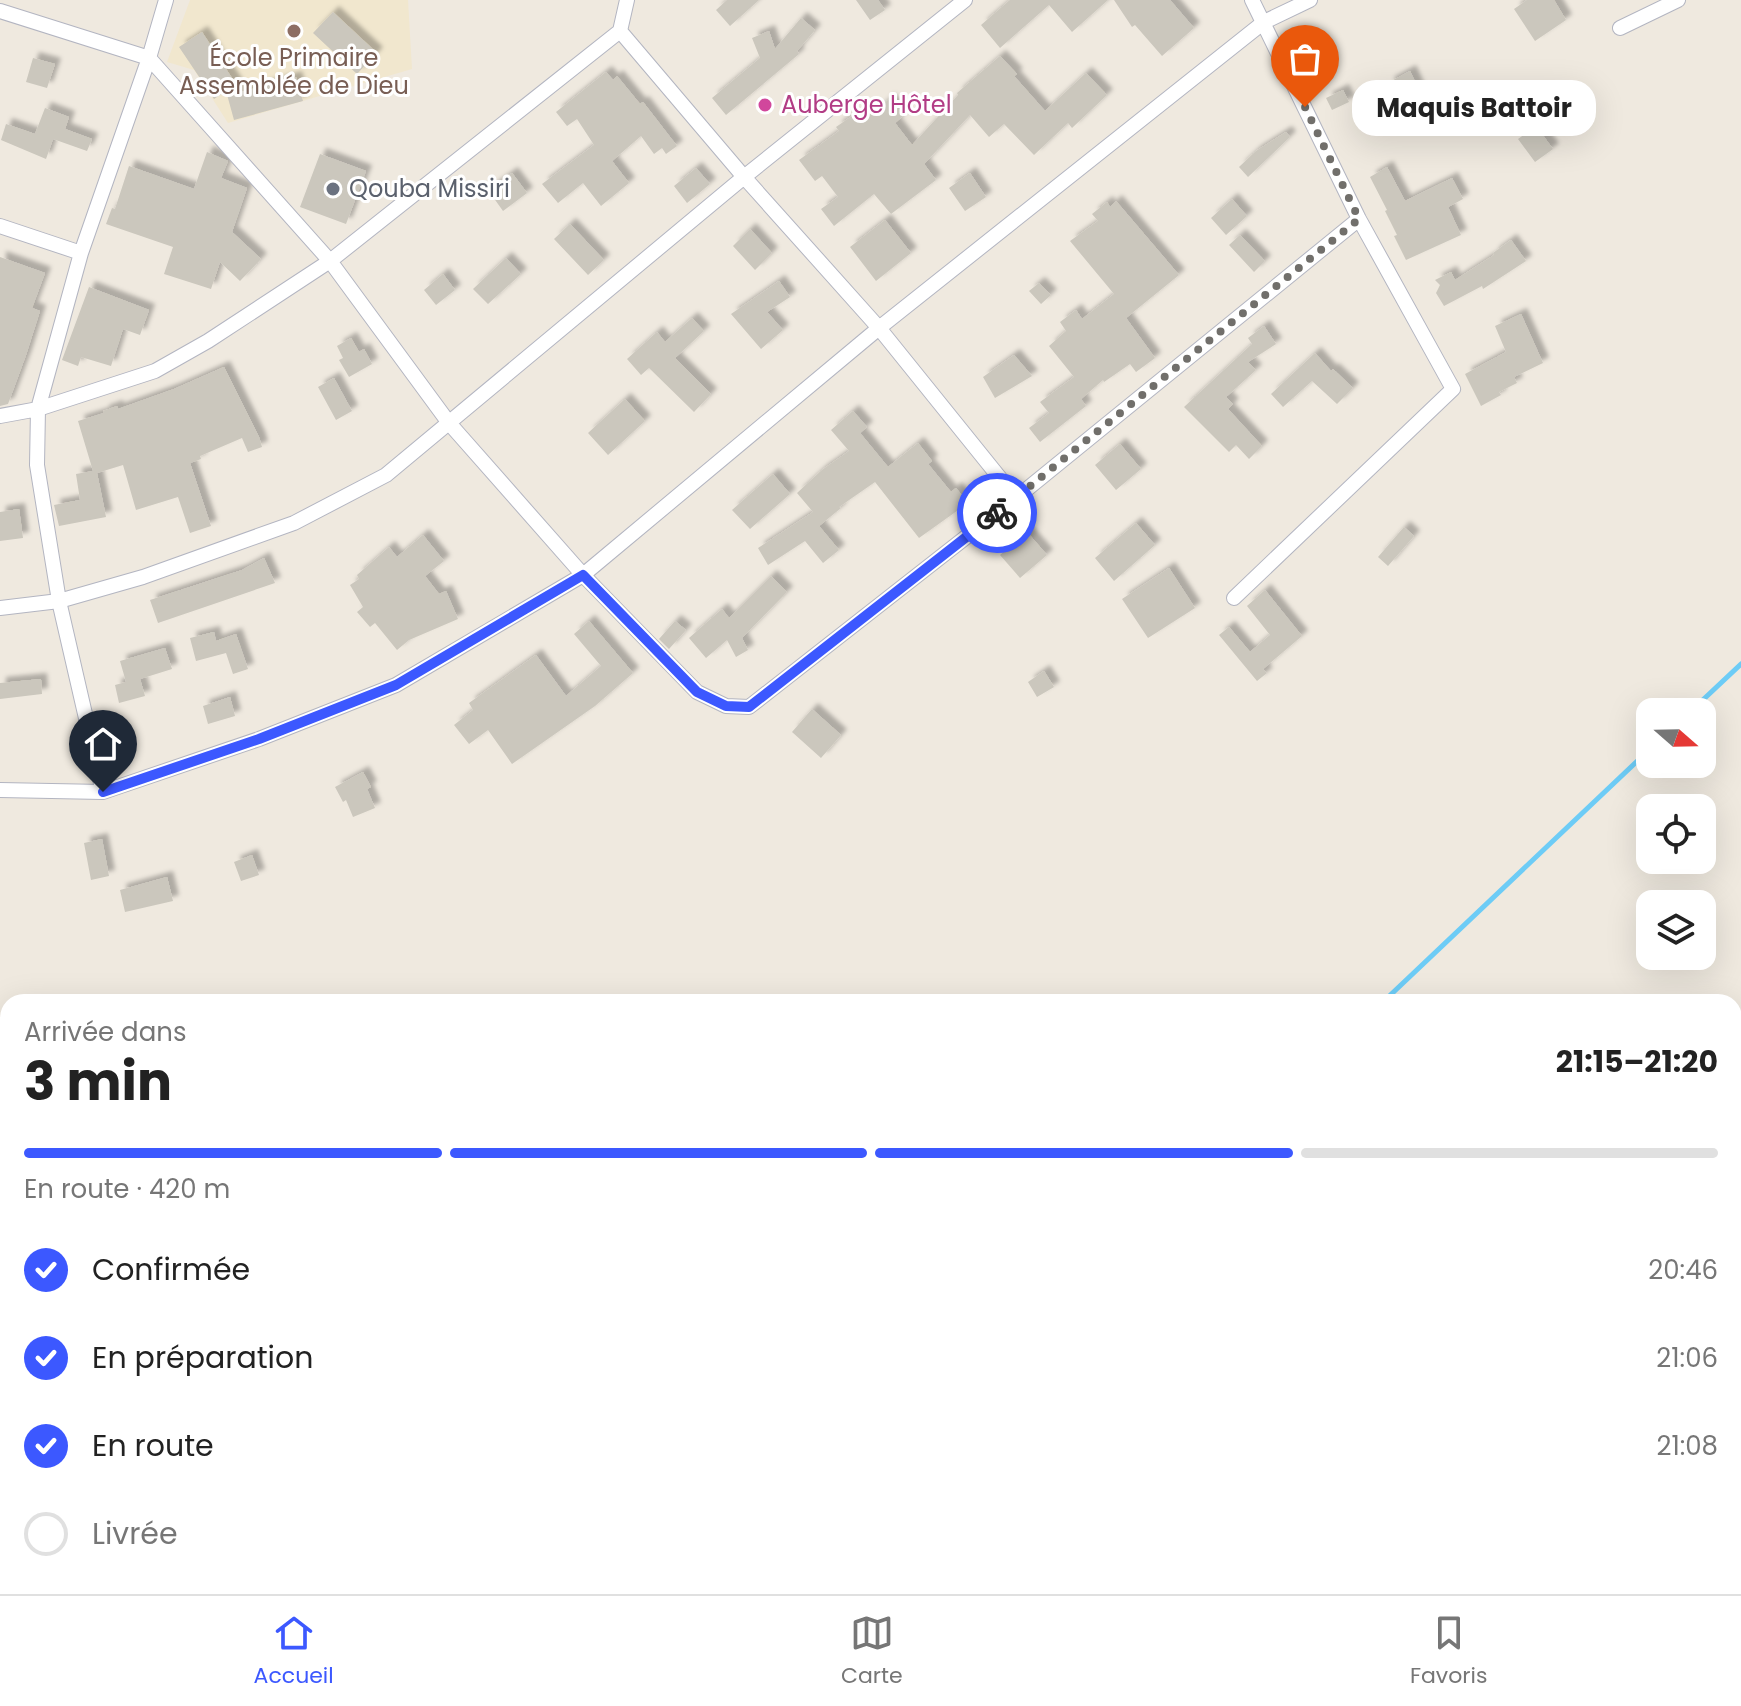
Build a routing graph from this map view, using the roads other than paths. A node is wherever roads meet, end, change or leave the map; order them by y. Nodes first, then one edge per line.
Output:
1 (166, 0) edge
2 (627, 0) edge
3 (965, 0) edge
4 (1252, 0) edge
5 (1310, 0) edge
6 (1678, 0) edge
7 (0, 11) edge
8 (1264, 22) junction
9 (1620, 28) dead end
10 (620, 31) junction
11 (149, 58) junction
12 (744, 177) junction
13 (1359, 219) junction
14 (0, 226) edge
15 (81, 253) junction
16 (330, 261) junction
17 (879, 328) junction
18 (38, 409) junction
19 (0, 416) edge
20 (449, 423) junction
21 (1016, 498) junction
22 (583, 575) junction
23 (1234, 598) dead end
24 (59, 601) junction
25 (0, 608) edge
26 (0, 790) edge
27 (103, 792) junction

1 - 11 street
2 - 10 street
3 - 12 street
4 - 8 street
5 - 8 street
6 - 9 street
7 - 11 street
8 - 13 street
8 - 17 street
10 - 12 street
10 - 16 street
11 - 15 street
11 - 16 street
12 - 17 street
12 - 20 street
13 - 21 street
13 - 23 street
14 - 15 street
15 - 18 street
16 - 18 street
16 - 20 street
17 - 21 street
17 - 22 street
18 - 19 street
18 - 24 street
20 - 22 street
20 - 24 street
21 - 22 street
22 - 27 street
24 - 25 street
24 - 27 street
26 - 27 street

